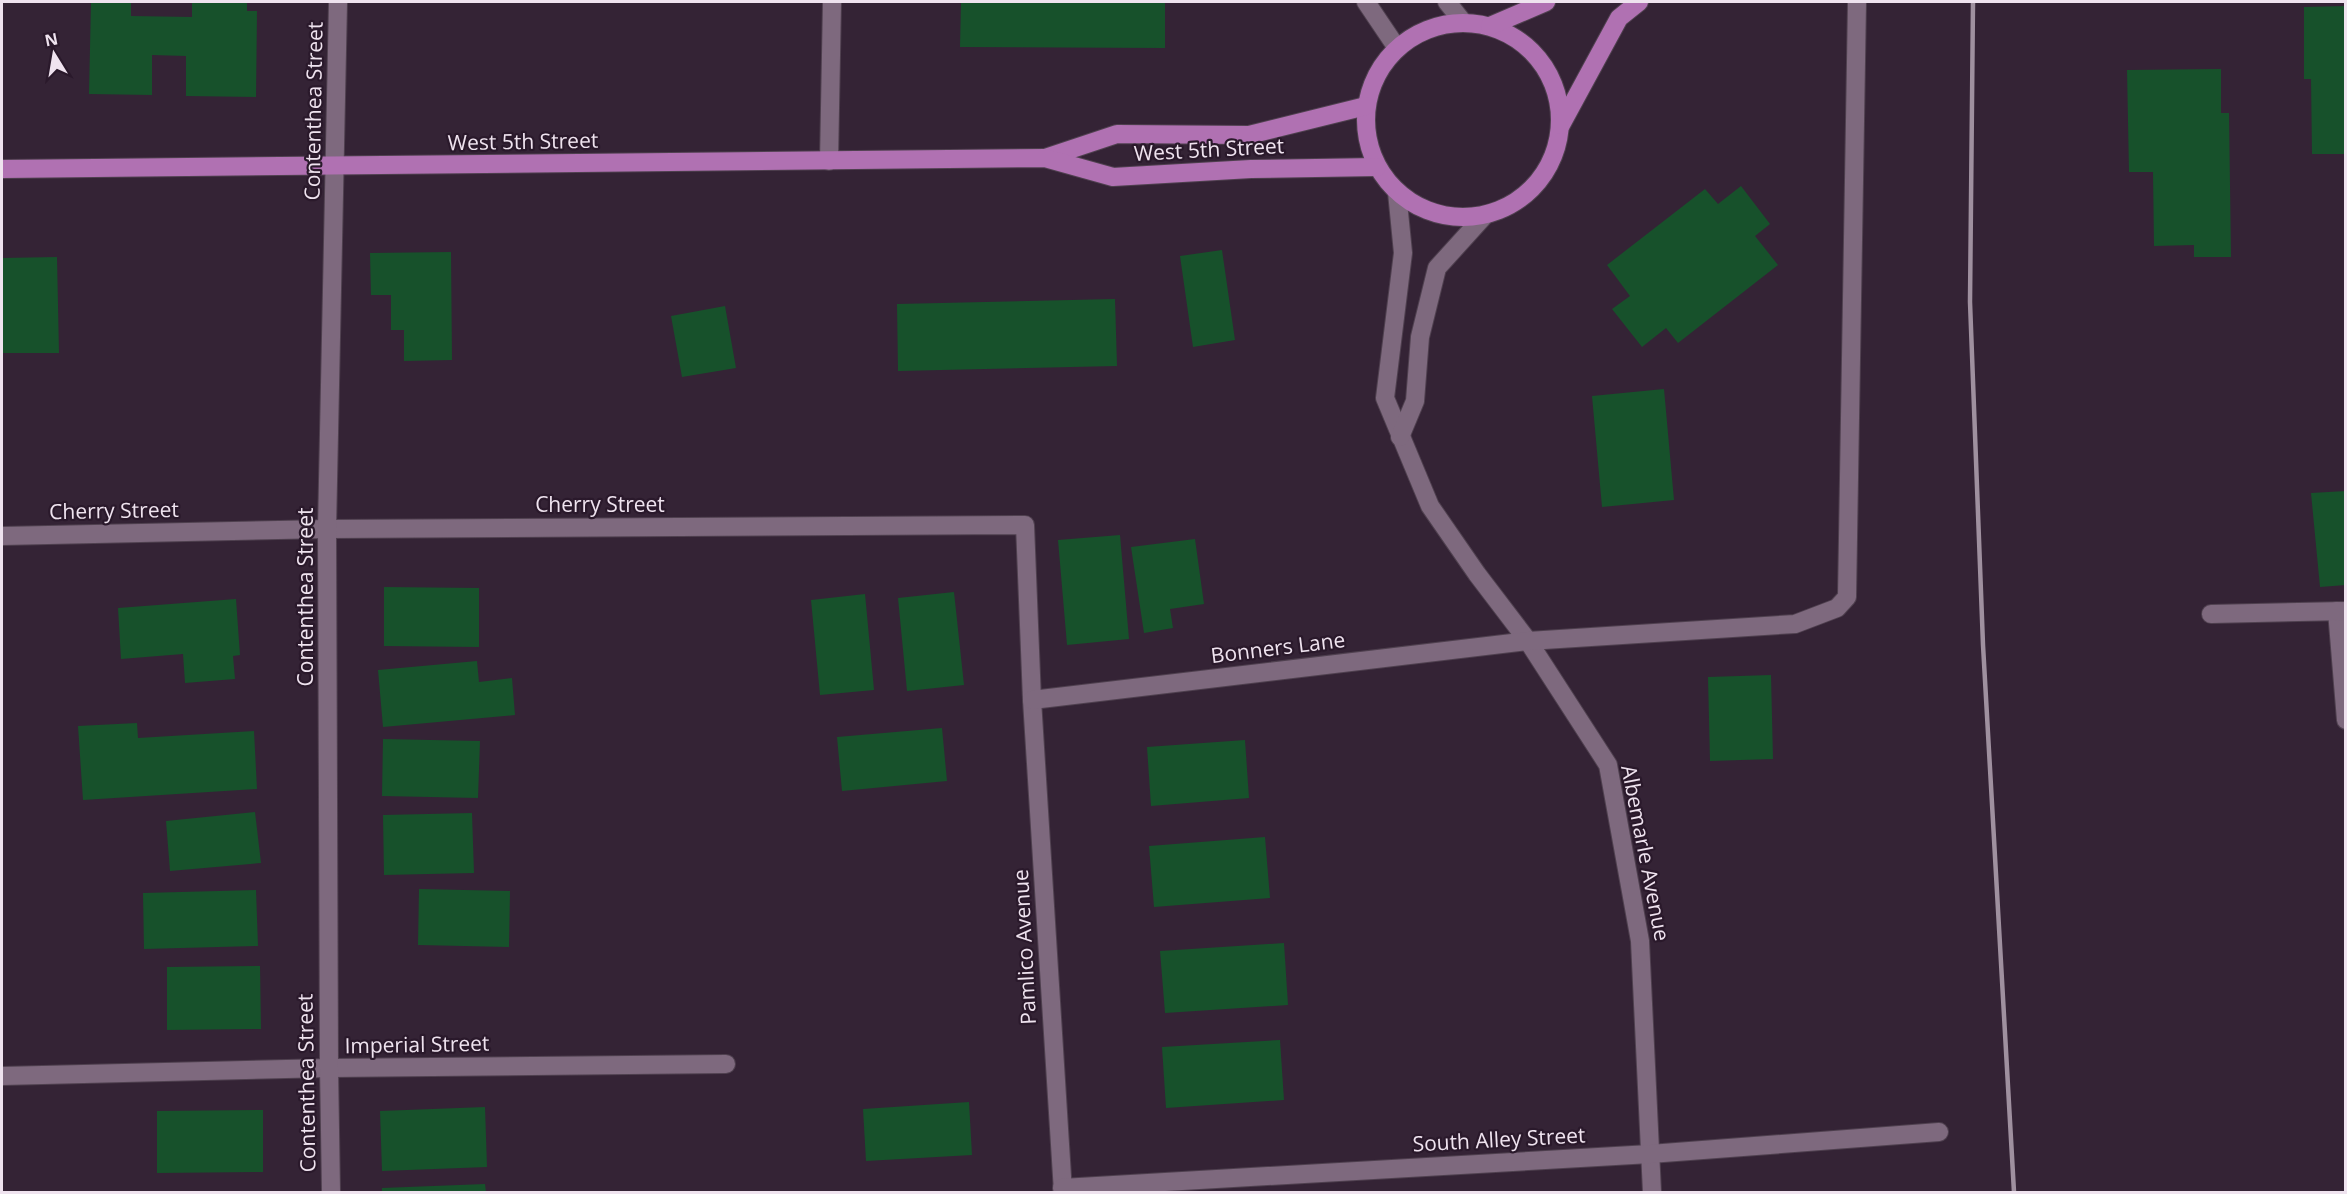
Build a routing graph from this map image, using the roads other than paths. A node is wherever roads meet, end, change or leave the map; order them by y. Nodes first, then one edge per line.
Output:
1 (338, 2) edge
2 (832, 2) edge
3 (1366, 2) edge
4 (1447, 2) edge
5 (1546, 2) edge
6 (1639, 2) edge
7 (1857, 2) edge
8 (1463, 22) junction
9 (1490, 26) junction
10 (1397, 48) junction
11 (1366, 106) junction
12 (1561, 125) junction
13 (1045, 158) junction
14 (829, 161) junction
15 (336, 166) junction
16 (1377, 167) junction
17 (2, 169) edge
18 (1397, 192) junction
19 (1485, 215) junction
20 (1400, 437) junction
21 (327, 529) junction
22 (2, 536) edge
23 (2342, 611) edge
24 (2211, 614) dead end
25 (1528, 641) junction
26 (1032, 700) junction
27 (2346, 720) edge
28 (726, 1064) dead end
29 (329, 1068) junction
30 (2, 1076) edge
31 (1939, 1132) dead end
32 (1650, 1154) junction
33 (1062, 1190) edge
34 (331, 1192) edge
35 (1652, 1192) edge

1 - 15 street, Contenthea Street
2 - 14 street
3 - 10 street
4 - 8 street
5 - 9 main road
6 - 12 main road
7 - 25 street, Bonners Lane
8 - 9 main road
8 - 10 main road
9 - 12 main road
10 - 11 main road
11 - 13 main road, West 5th Street
11 - 16 main road
12 - 19 main road
13 - 14 main road, West 5th Street
13 - 16 main road, West 5th Street
14 - 15 main road, West 5th Street
15 - 17 main road, West 5th Street
15 - 21 street, Contenthea Street
16 - 18 main road
18 - 19 main road
18 - 20 street, Albemarle Avenue
19 - 20 street
20 - 25 street, Albemarle Avenue
21 - 22 street, Cherry Street
21 - 26 street, Cherry Street
21 - 29 street, Contenthea Street
23 - 24 street
23 - 27 street
25 - 26 street, Bonners Lane
25 - 32 street, Albemarle Avenue
26 - 33 street, Pamlico Avenue
28 - 29 street, Imperial Street
29 - 30 street, Imperial Street
29 - 34 street, Contenthea Street
31 - 32 street, South Alley Street
32 - 33 street, South Alley Street
32 - 35 street, Albemarle Avenue

